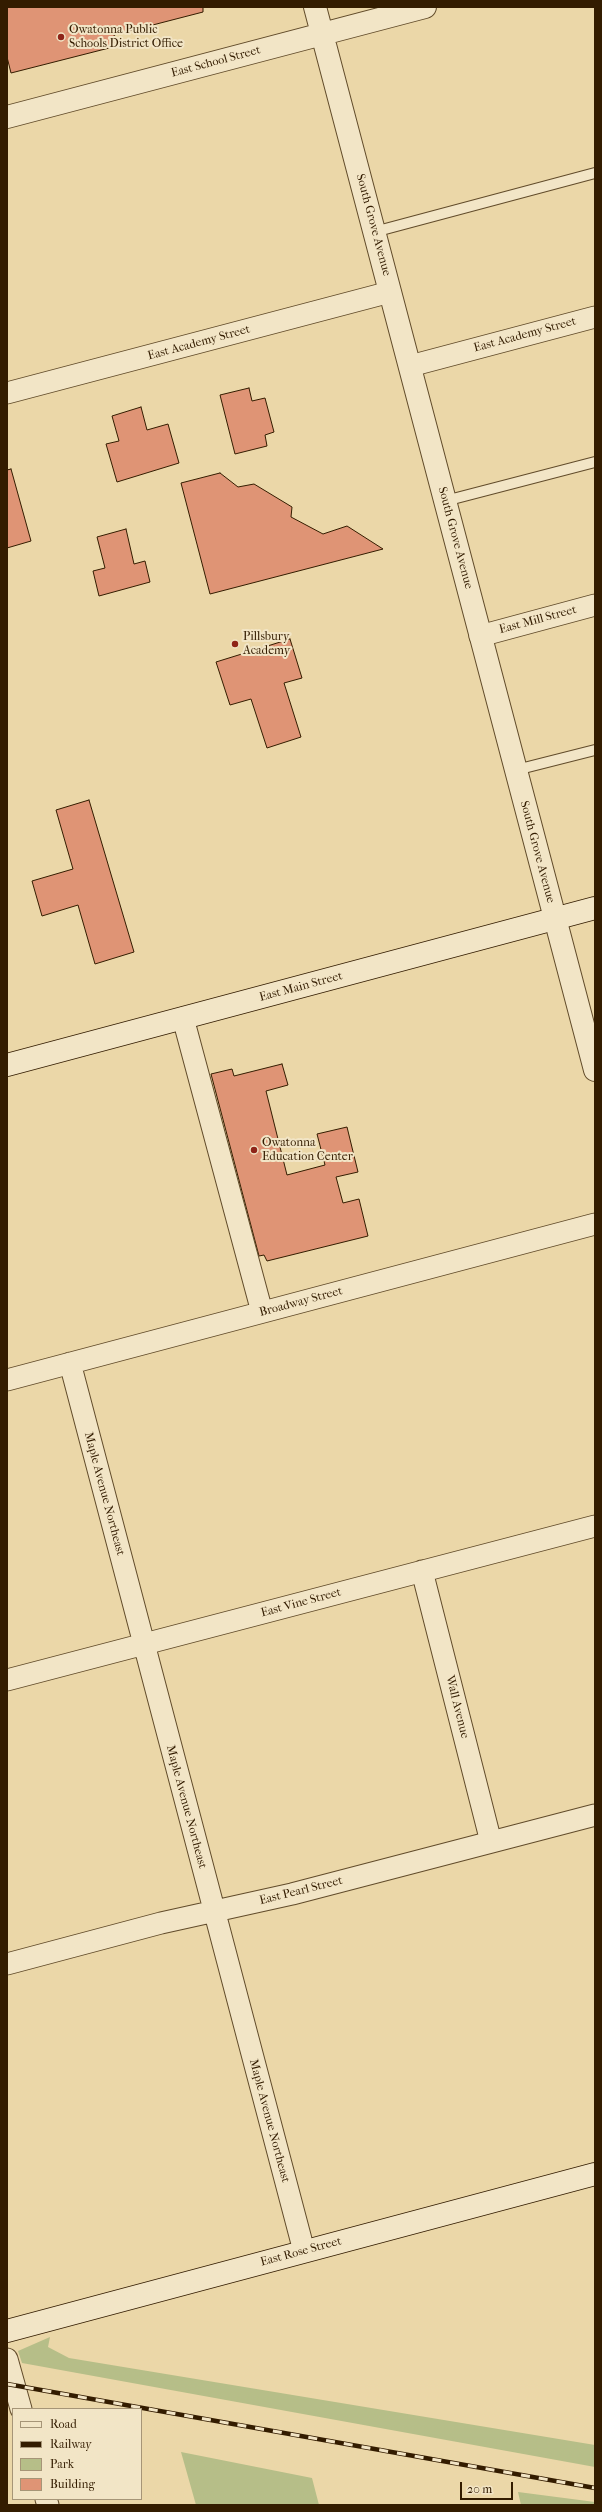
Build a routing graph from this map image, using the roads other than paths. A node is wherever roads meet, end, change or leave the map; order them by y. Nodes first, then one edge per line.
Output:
1 (315, 7) edge
2 (425, 7) edge
3 (322, 34) junction
4 (7, 117) edge
5 (595, 173) edge
6 (374, 232) junction
7 (390, 292) junction
8 (595, 317) edge
9 (410, 366) junction
10 (7, 393) edge
11 (595, 462) edge
12 (445, 502) junction
13 (595, 605) edge
14 (480, 636) junction
15 (595, 750) edge
16 (516, 770) junction
17 (595, 908) edge
18 (555, 919) junction
19 (183, 1018) junction
20 (7, 1066) edge
21 (595, 1067) edge
22 (595, 1224) edge
23 (262, 1312) junction
24 (70, 1363) junction
25 (7, 1380) edge
26 (595, 1526) edge
27 (422, 1571) junction
28 (144, 1644) junction
29 (7, 1680) edge
30 (595, 1815) edge
31 (491, 1842) junction
32 (214, 1913) junction
33 (7, 1964) edge
34 (595, 2174) edge
35 (304, 2251) junction
36 (7, 2331) edge
37 (7, 2359) edge
38 (21, 2408) edge

1 - 3 street, South Grove Avenue
2 - 3 street, East School Street
3 - 4 street, East School Street
3 - 6 street, South Grove Avenue
5 - 6 lane
6 - 7 street, South Grove Avenue
7 - 9 street, South Grove Avenue
7 - 10 street, East Academy Street
8 - 9 street, East Academy Street
9 - 12 street, South Grove Avenue
11 - 12 lane
12 - 14 street, South Grove Avenue
13 - 14 street, East Mill Street
14 - 16 street, South Grove Avenue
15 - 16 lane
16 - 18 street, South Grove Avenue
17 - 18 street, East Main Street
18 - 19 street, East Main Street
18 - 21 street, South Grove Avenue
19 - 20 street, East Main Street
19 - 23 street
22 - 23 street, Broadway Street
23 - 24 street, Broadway Street
24 - 25 street, Broadway Street
24 - 28 street, Maple Avenue Northeast
26 - 27 street, East Vine Street
27 - 28 street, East Vine Street
27 - 31 street, Wall Avenue
28 - 29 street, East Vine Street
28 - 32 street, Maple Avenue Northeast
30 - 31 street, East Pearl Street
31 - 32 street, East Pearl Street
32 - 33 street, East Pearl Street
32 - 35 street, Maple Avenue Northeast
34 - 35 street, East Rose Street
35 - 36 street, East Rose Street
37 - 38 street

